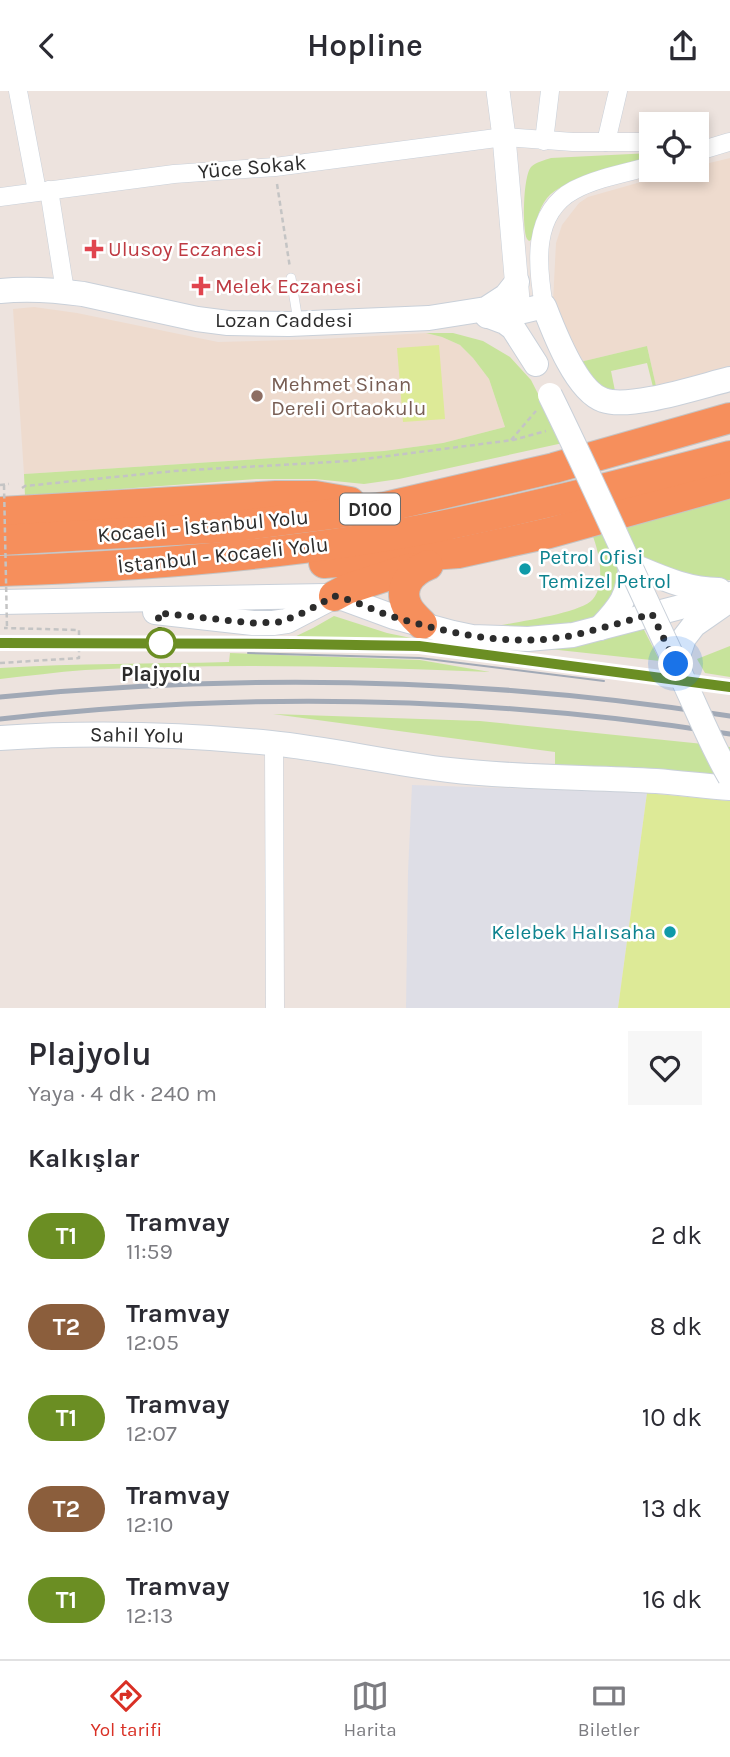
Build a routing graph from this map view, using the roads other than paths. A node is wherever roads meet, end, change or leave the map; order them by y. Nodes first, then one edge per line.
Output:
1 (18, 91) edge
2 (498, 91) edge
3 (550, 91) edge
4 (618, 91) edge
5 (504, 137) junction
6 (544, 141) junction
7 (606, 142) junction
8 (639, 142) edge
9 (709, 142) edge
10 (730, 142) edge
11 (709, 148) edge
12 (639, 169) edge
13 (43, 191) junction
14 (0, 197) edge
15 (291, 278) road end
16 (517, 282) junction
17 (0, 291) edge
18 (65, 291) junction
19 (544, 306) junction
20 (519, 312) junction
21 (487, 313) junction
22 (298, 323) junction
23 (536, 364) junction
24 (730, 379) edge
25 (730, 418) edge
26 (730, 456) edge
27 (730, 483) edge
28 (6, 492) edge
29 (385, 507) junction
30 (0, 540) edge
31 (458, 553) junction
32 (631, 565) junction
33 (107, 567) junction
34 (0, 571) edge
35 (730, 592) edge
36 (334, 596) junction
37 (730, 600) edge
38 (0, 602) edge
39 (652, 614) junction
40 (4, 623) edge
41 (422, 624) junction
42 (600, 628) junction
43 (676, 664) junction
44 (0, 738) edge
45 (274, 743) junction
46 (730, 777) edge
47 (730, 788) edge
48 (275, 1008) edge

1 - 13 street
2 - 5 street
3 - 6 street
4 - 7 street
5 - 6 street, Yüce Sokak
5 - 13 street, Yüce Sokak
5 - 16 street
6 - 7 street, Yüce Sokak
7 - 8 street, Yüce Sokak
9 - 10 street
10 - 11 street
12 - 19 street
13 - 14 street, Yüce Sokak
13 - 18 street
15 - 22 lane
16 - 20 street
16 - 21 main road
17 - 18 main road, Lozan Caddesi
18 - 22 main road, Lozan Caddesi
19 - 20 main road, Lozan Caddesi
19 - 24 main road
20 - 21 main road, Lozan Caddesi
20 - 23 main road
21 - 22 main road, Lozan Caddesi
21 - 23 main road
23 - 32 main road, bridge
25 - 29 highway, Kocaeli - İstanbul Yolu / D100
26 - 33 highway, İstanbul - Kocaeli Yolu / D100
27 - 31 highway
28 - 29 highway
29 - 30 highway, Kocaeli - İstanbul Yolu / D100
31 - 33 highway
31 - 36 highway
31 - 41 highway
32 - 35 main road
32 - 39 main road, bridge
32 - 42 main road
33 - 34 highway, İstanbul - Kocaeli Yolu / D100
35 - 39 main road
36 - 38 main road
36 - 40 main road
36 - 41 main road
37 - 43 main road
39 - 42 main road
39 - 43 main road, bridge
41 - 42 main road
43 - 46 main road, bridge
44 - 45 main road, Sahil Yolu
45 - 47 main road, Sahil Yolu
45 - 48 street

